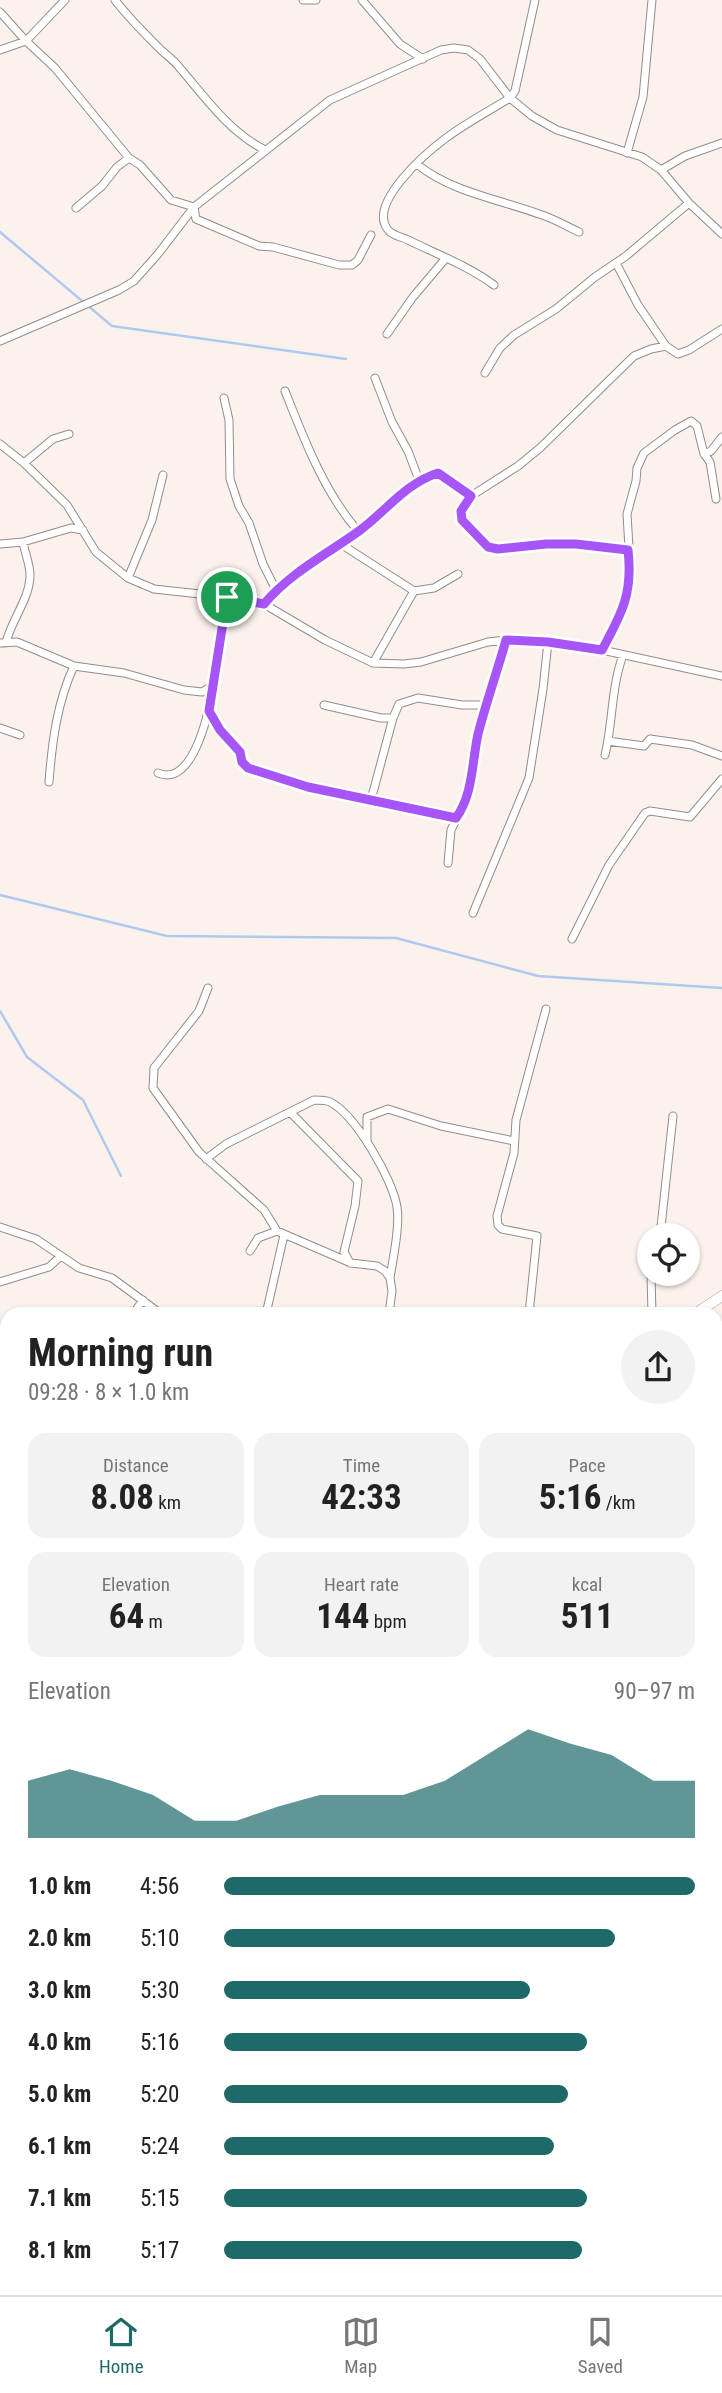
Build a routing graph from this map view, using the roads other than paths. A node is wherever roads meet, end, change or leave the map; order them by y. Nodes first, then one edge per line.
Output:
1 (65, 0) edge
2 (115, 0) edge
3 (303, 0) edge
4 (316, 0) edge
5 (362, 0) edge
6 (535, 0) edge
7 (652, 0) edge
8 (0, 12) edge
9 (26, 41) junction
10 (0, 50) edge
11 (423, 59) junction
12 (510, 98) junction
13 (722, 143) edge
14 (265, 149) junction
15 (627, 153) junction
16 (129, 158) junction
17 (418, 165) junction
18 (661, 170) junction
19 (689, 203) junction
20 (194, 207) junction
21 (76, 208) dead end
22 (718, 226) edge
23 (579, 232) dead end
24 (722, 234) edge
25 (371, 235) dead end
26 (446, 258) junction
27 (615, 263) junction
28 (494, 285) dead end
29 (722, 330) edge
30 (387, 334) dead end
31 (0, 341) edge
32 (666, 346) junction
33 (485, 373) dead end
34 (375, 378) dead end
35 (285, 391) dead end
36 (224, 398) dead end
37 (69, 434) dead end
38 (722, 437) edge
39 (0, 444) edge
40 (704, 454) junction
41 (24, 463) junction
42 (163, 475) dead end
43 (419, 480) junction
44 (471, 496) junction
45 (716, 499) dead end
46 (83, 530) junction
47 (358, 531) junction
48 (343, 541) junction
49 (23, 542) junction
50 (0, 544) edge
51 (628, 550) junction
52 (458, 574) dead end
53 (128, 578) junction
54 (276, 590) junction
55 (414, 591) junction
56 (227, 597) junction
57 (264, 604) junction
58 (506, 640) junction
59 (548, 642) junction
60 (3, 643) edge
61 (602, 650) junction
62 (623, 655) junction
63 (373, 663) junction
64 (74, 666) junction
65 (721, 674) edge
66 (213, 680) junction
67 (324, 705) dead end
68 (486, 705) junction
69 (209, 711) junction
70 (393, 718) junction
71 (0, 728) edge
72 (20, 735) dead end
73 (608, 741) junction
74 (605, 755) dead end
75 (722, 756) edge
76 (158, 773) dead end
77 (722, 779) edge
78 (49, 782) dead end
79 (370, 800) junction
80 (456, 818) junction
81 (448, 863) dead end
82 (473, 913) dead end
83 (572, 940) dead end
84 (208, 989) dead end
85 (546, 1009) dead end
86 (290, 1112) junction
87 (673, 1116) dead end
88 (514, 1141) junction
89 (367, 1143) junction
90 (206, 1159) junction
91 (661, 1223) edge
92 (0, 1227) edge
93 (281, 1233) junction
94 (250, 1251) dead end
95 (61, 1256) junction
96 (351, 1263) junction
97 (390, 1278) junction
98 (0, 1282) edge
99 (651, 1286) edge
100 (722, 1296) edge
101 (143, 1300) junction
102 (138, 1307) edge
103 (152, 1307) edge
104 (267, 1307) edge
105 (390, 1307) edge
106 (529, 1307) edge
107 (652, 1307) edge
108 (706, 1307) edge

1 - 9 street
2 - 14 street
3 - 4 street
5 - 11 street
6 - 12 street
7 - 15 street
8 - 9 street
9 - 10 street
9 - 16 street
11 - 12 street
11 - 14 street
12 - 15 street
12 - 17 street
13 - 18 street
14 - 20 street
15 - 18 street
16 - 20 street
16 - 21 street
17 - 23 street
17 - 26 street
18 - 19 street
19 - 22 street
19 - 27 street
20 - 25 street
20 - 31 street
22 - 24 street
26 - 28 street
26 - 30 street
27 - 32 street
27 - 33 street
29 - 32 street
32 - 44 street
34 - 43 street
35 - 47 street
36 - 54 street
37 - 41 street
38 - 40 street
39 - 41 street
40 - 45 street
40 - 51 street
41 - 46 street
42 - 53 street
43 - 44 street
43 - 47 street
44 - 51 street
46 - 49 street
46 - 53 street
47 - 48 street
48 - 54 street
48 - 55 street
49 - 50 street
49 - 60 street
51 - 61 street
52 - 55 street
53 - 56 street
54 - 57 street
55 - 63 street
56 - 57 street
56 - 66 street
57 - 63 street
58 - 59 street
58 - 63 street
58 - 68 street
59 - 61 street
59 - 82 street
60 - 64 street
61 - 62 street
62 - 65 street
62 - 73 street
64 - 66 street
64 - 78 street
66 - 69 street
67 - 70 street
68 - 70 street
68 - 80 street
69 - 76 street
69 - 79 street
70 - 79 street
71 - 72 street
73 - 74 street
73 - 75 street
77 - 83 street
79 - 80 street
80 - 81 street
84 - 90 street
85 - 88 street
86 - 89 street
86 - 90 street
86 - 96 street
87 - 91 street
88 - 89 street
88 - 106 street
89 - 97 street
90 - 93 street
92 - 95 street
93 - 94 street
93 - 96 street
93 - 104 street
95 - 98 street
95 - 101 street
96 - 97 street
97 - 105 street
99 - 107 street
100 - 108 street
101 - 102 street
101 - 103 street

